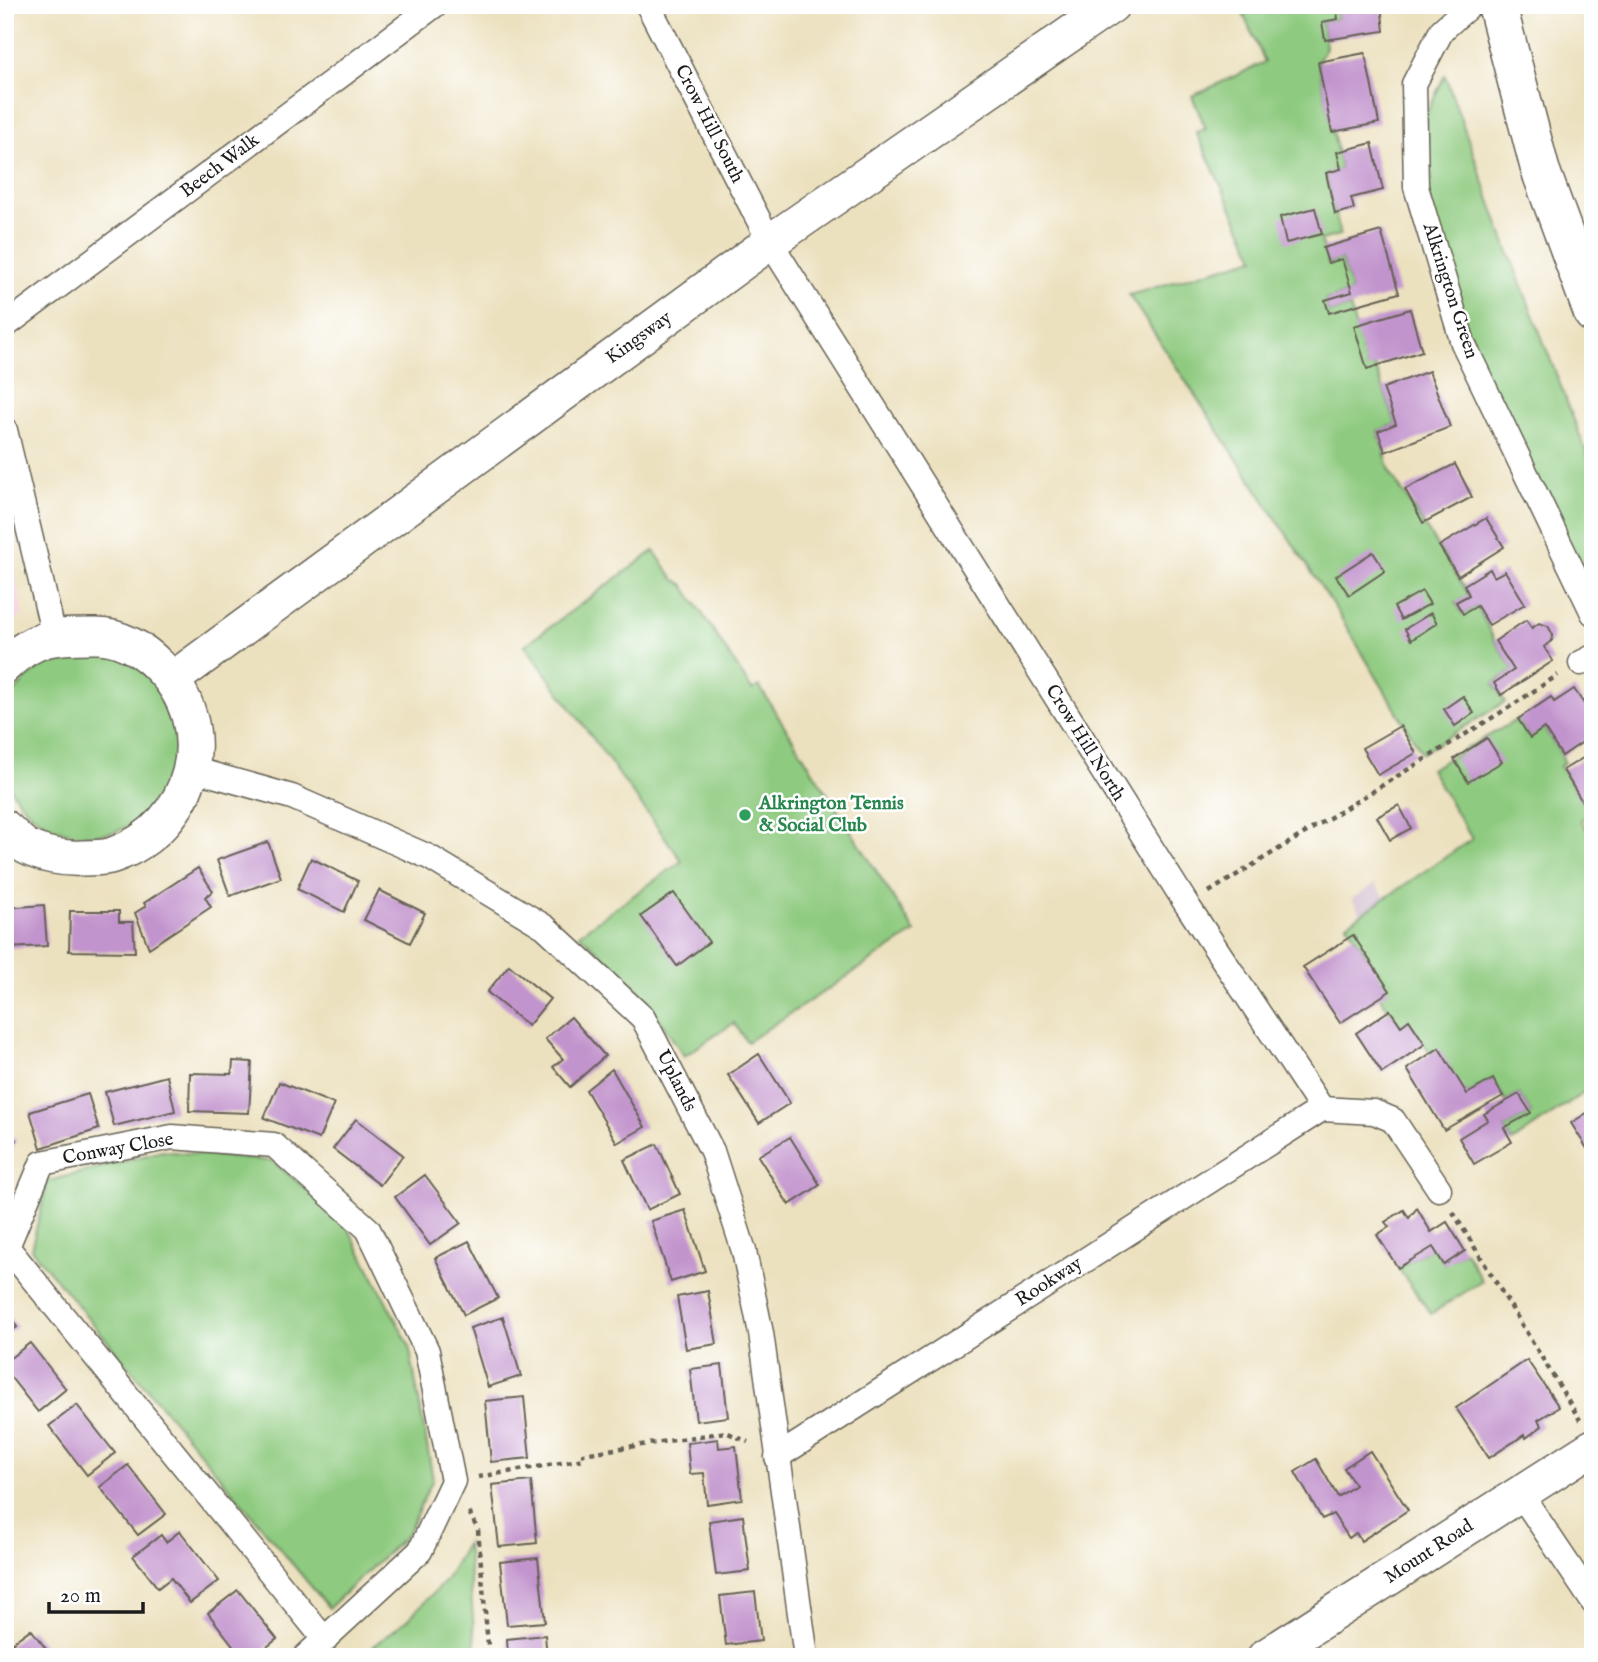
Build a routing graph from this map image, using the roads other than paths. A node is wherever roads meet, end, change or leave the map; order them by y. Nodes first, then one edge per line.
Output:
1 (435, 5) edge
2 (648, 5) edge
3 (1112, 5) edge
4 (1470, 5) edge
5 (1497, 5) edge
6 (770, 242) junction
7 (1593, 313) edge
8 (5, 326) edge
9 (5, 430) edge
10 (1593, 613) edge
11 (54, 636) junction
12 (5, 665) edge
13 (173, 679) junction
14 (192, 769) junction
15 (5, 828) edge
16 (1322, 1109) junction
17 (1439, 1189) road end
18 (1589, 1439) edge
19 (777, 1457) junction
20 (1520, 1493) junction
21 (1593, 1602) edge
22 (325, 1640) junction
23 (305, 1657) edge
24 (806, 1657) edge
25 (1265, 1657) edge

1 - 8 street, Beech Walk
2 - 6 street, Crow Hill South
3 - 6 street, Kingsway
4 - 10 street, Alkrington Green
5 - 7 main road
6 - 13 street, Kingsway
6 - 16 street, Crow Hill North
9 - 11 street
11 - 12 street
11 - 13 street
13 - 14 street
14 - 15 street
14 - 19 street, Uplands
16 - 17 street
16 - 19 street, Rookway
18 - 20 street, Mount Road
19 - 24 street, Uplands
20 - 21 street
20 - 25 street, Mount Road
22 - 22 street, Conway Close
22 - 23 street

